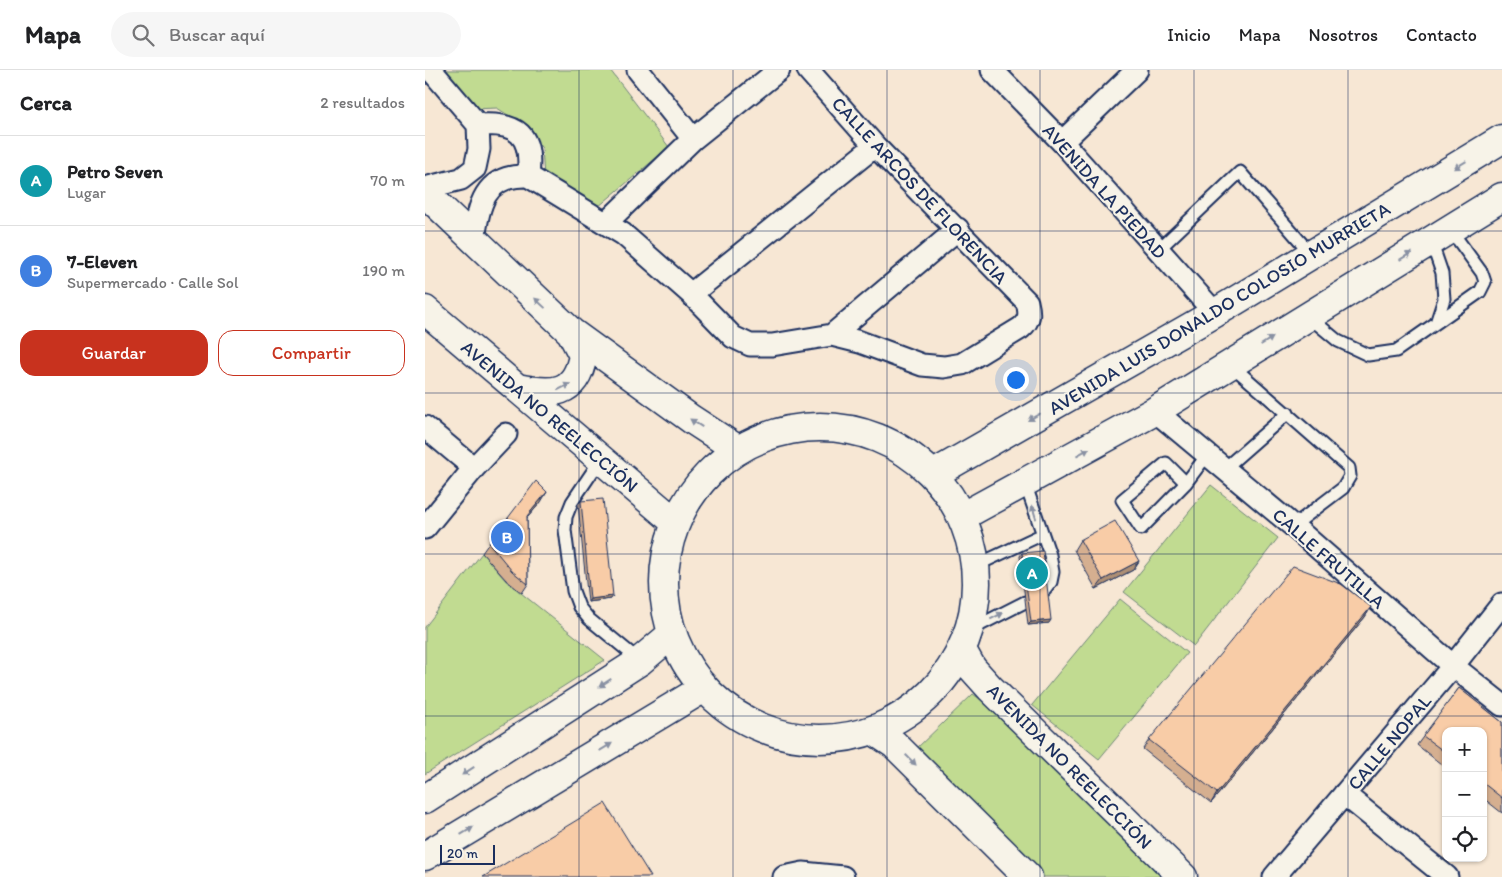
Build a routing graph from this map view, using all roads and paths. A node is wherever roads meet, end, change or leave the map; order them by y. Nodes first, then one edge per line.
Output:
1 (431, 70) edge
2 (638, 70) edge
3 (779, 70) edge
4 (808, 70) edge
5 (993, 70) edge
6 (1137, 70) edge
7 (478, 125) junction
8 (693, 139) junction
9 (1502, 139) edge
10 (1062, 142) junction
11 (875, 146) junction
12 (475, 168) junction
13 (527, 176) junction
14 (492, 186) junction
15 (425, 188) edge
16 (425, 192) edge
17 (1502, 197) edge
18 (607, 222) junction
19 (958, 229) junction
20 (1441, 235) junction
21 (474, 241) junction
22 (1158, 250) junction
23 (1312, 254) junction
24 (691, 294) junction
25 (425, 310) edge
26 (1215, 313) junction
27 (1307, 316) junction
28 (1436, 323) junction
29 (571, 332) junction
30 (832, 335) junction
31 (1230, 364) junction
32 (517, 388) junction
33 (1155, 411) junction
34 (1288, 413) junction
35 (425, 427) edge
36 (506, 434) dead end
37 (737, 450) junction
38 (1207, 455) junction
39 (601, 459) junction
40 (474, 468) junction
41 (1224, 469) junction
42 (934, 474) junction
43 (1186, 483) junction
44 (1025, 484) junction
45 (963, 516) junction
46 (675, 522) junction
47 (1293, 526) junction
48 (425, 528) edge
49 (1041, 535) junction
50 (977, 565) junction
51 (1045, 590) edge
52 (1025, 602) dead end
53 (1502, 604) edge
54 (672, 634) junction
55 (966, 640) junction
56 (639, 661) junction
57 (1453, 666) junction
58 (704, 688) junction
59 (1502, 705) edge
60 (873, 730) junction
61 (1344, 794) junction
62 (425, 799) edge
63 (425, 856) edge
64 (797, 876) edge
65 (843, 877) edge
66 (1028, 877) edge
67 (1183, 877) edge
68 (1274, 877) edge
69 (1447, 877) edge

1 - 7 street
2 - 8 street
3 - 8 street
4 - 11 street, CALLE ARCOS DE FLORENCIA
5 - 10 street, AVENIDA LA PIEDAD
6 - 10 street
7 - 12 street
7 - 13 street
8 - 18 street
9 -> 23 main road, AVENIDA LUIS DONALDO COLOSIO MURRIETA
10 - 22 street, AVENIDA LA PIEDAD
11 - 19 street, CALLE ARCOS DE FLORENCIA
11 - 24 street
12 - 14 street
12 - 15 street
13 - 14 street
13 - 18 street
14 - 21 street
16 - 21 main road
17 - 20 main road
18 - 24 street
19 - 30 street
19 - 30 street, CALLE ARCOS DE FLORENCIA
27 -> 20 main road
20 - 28 lane
20 - 28 lane
29 -> 21 main road
22 - 23 lane
22 - 26 street, AVENIDA LA PIEDAD
23 - 26 main road, AVENIDA LUIS DONALDO COLOSIO MURRIETA
24 - 30 street
25 - 32 main road, AVENIDA NO REELECCIÓN
26 -> 42 main road, AVENIDA LUIS DONALDO COLOSIO MURRIETA
27 - 28 lane
31 -> 27 main road
32 -> 29 main road
37 -> 29 main road
31 - 33 main road
31 - 34 lane
32 - 39 main road, AVENIDA NO REELECCIÓN
33 - 38 street, CALLE FRUTILLA
44 -> 33 main road
34 - 41 lane
34 - 47 lane
35 - 40 street
36 - 40 street
37 - 42 main road
37 - 46 main road
38 - 41 street, CALLE FRUTILLA
38 - 43 lane
39 - 46 main road, AVENIDA NO REELECCIÓN
39 - 56 lane
40 - 48 street
41 - 47 street, CALLE FRUTILLA
42 - 45 main road
43 - 43 lane
44 - 45 main road
49 -> 44 lane
45 - 50 main road
46 - 54 main road
47 - 57 street, CALLE FRUTILLA
49 - 50 lane
49 - 51 lane
50 - 55 main road
55 -> 52 lane
53 - 57 street, CALLE NOPAL
54 - 56 main road
54 - 58 main road
55 - 60 main road
55 - 67 main road, AVENIDA NO REELECCIÓN
56 -> 62 main road
57 - 59 street, CALLE FRUTILLA
57 - 61 street, CALLE NOPAL
58 - 60 main road
63 -> 58 main road
60 -> 66 main road
61 - 68 street, CALLE NOPAL
61 - 69 street
64 - 65 street

